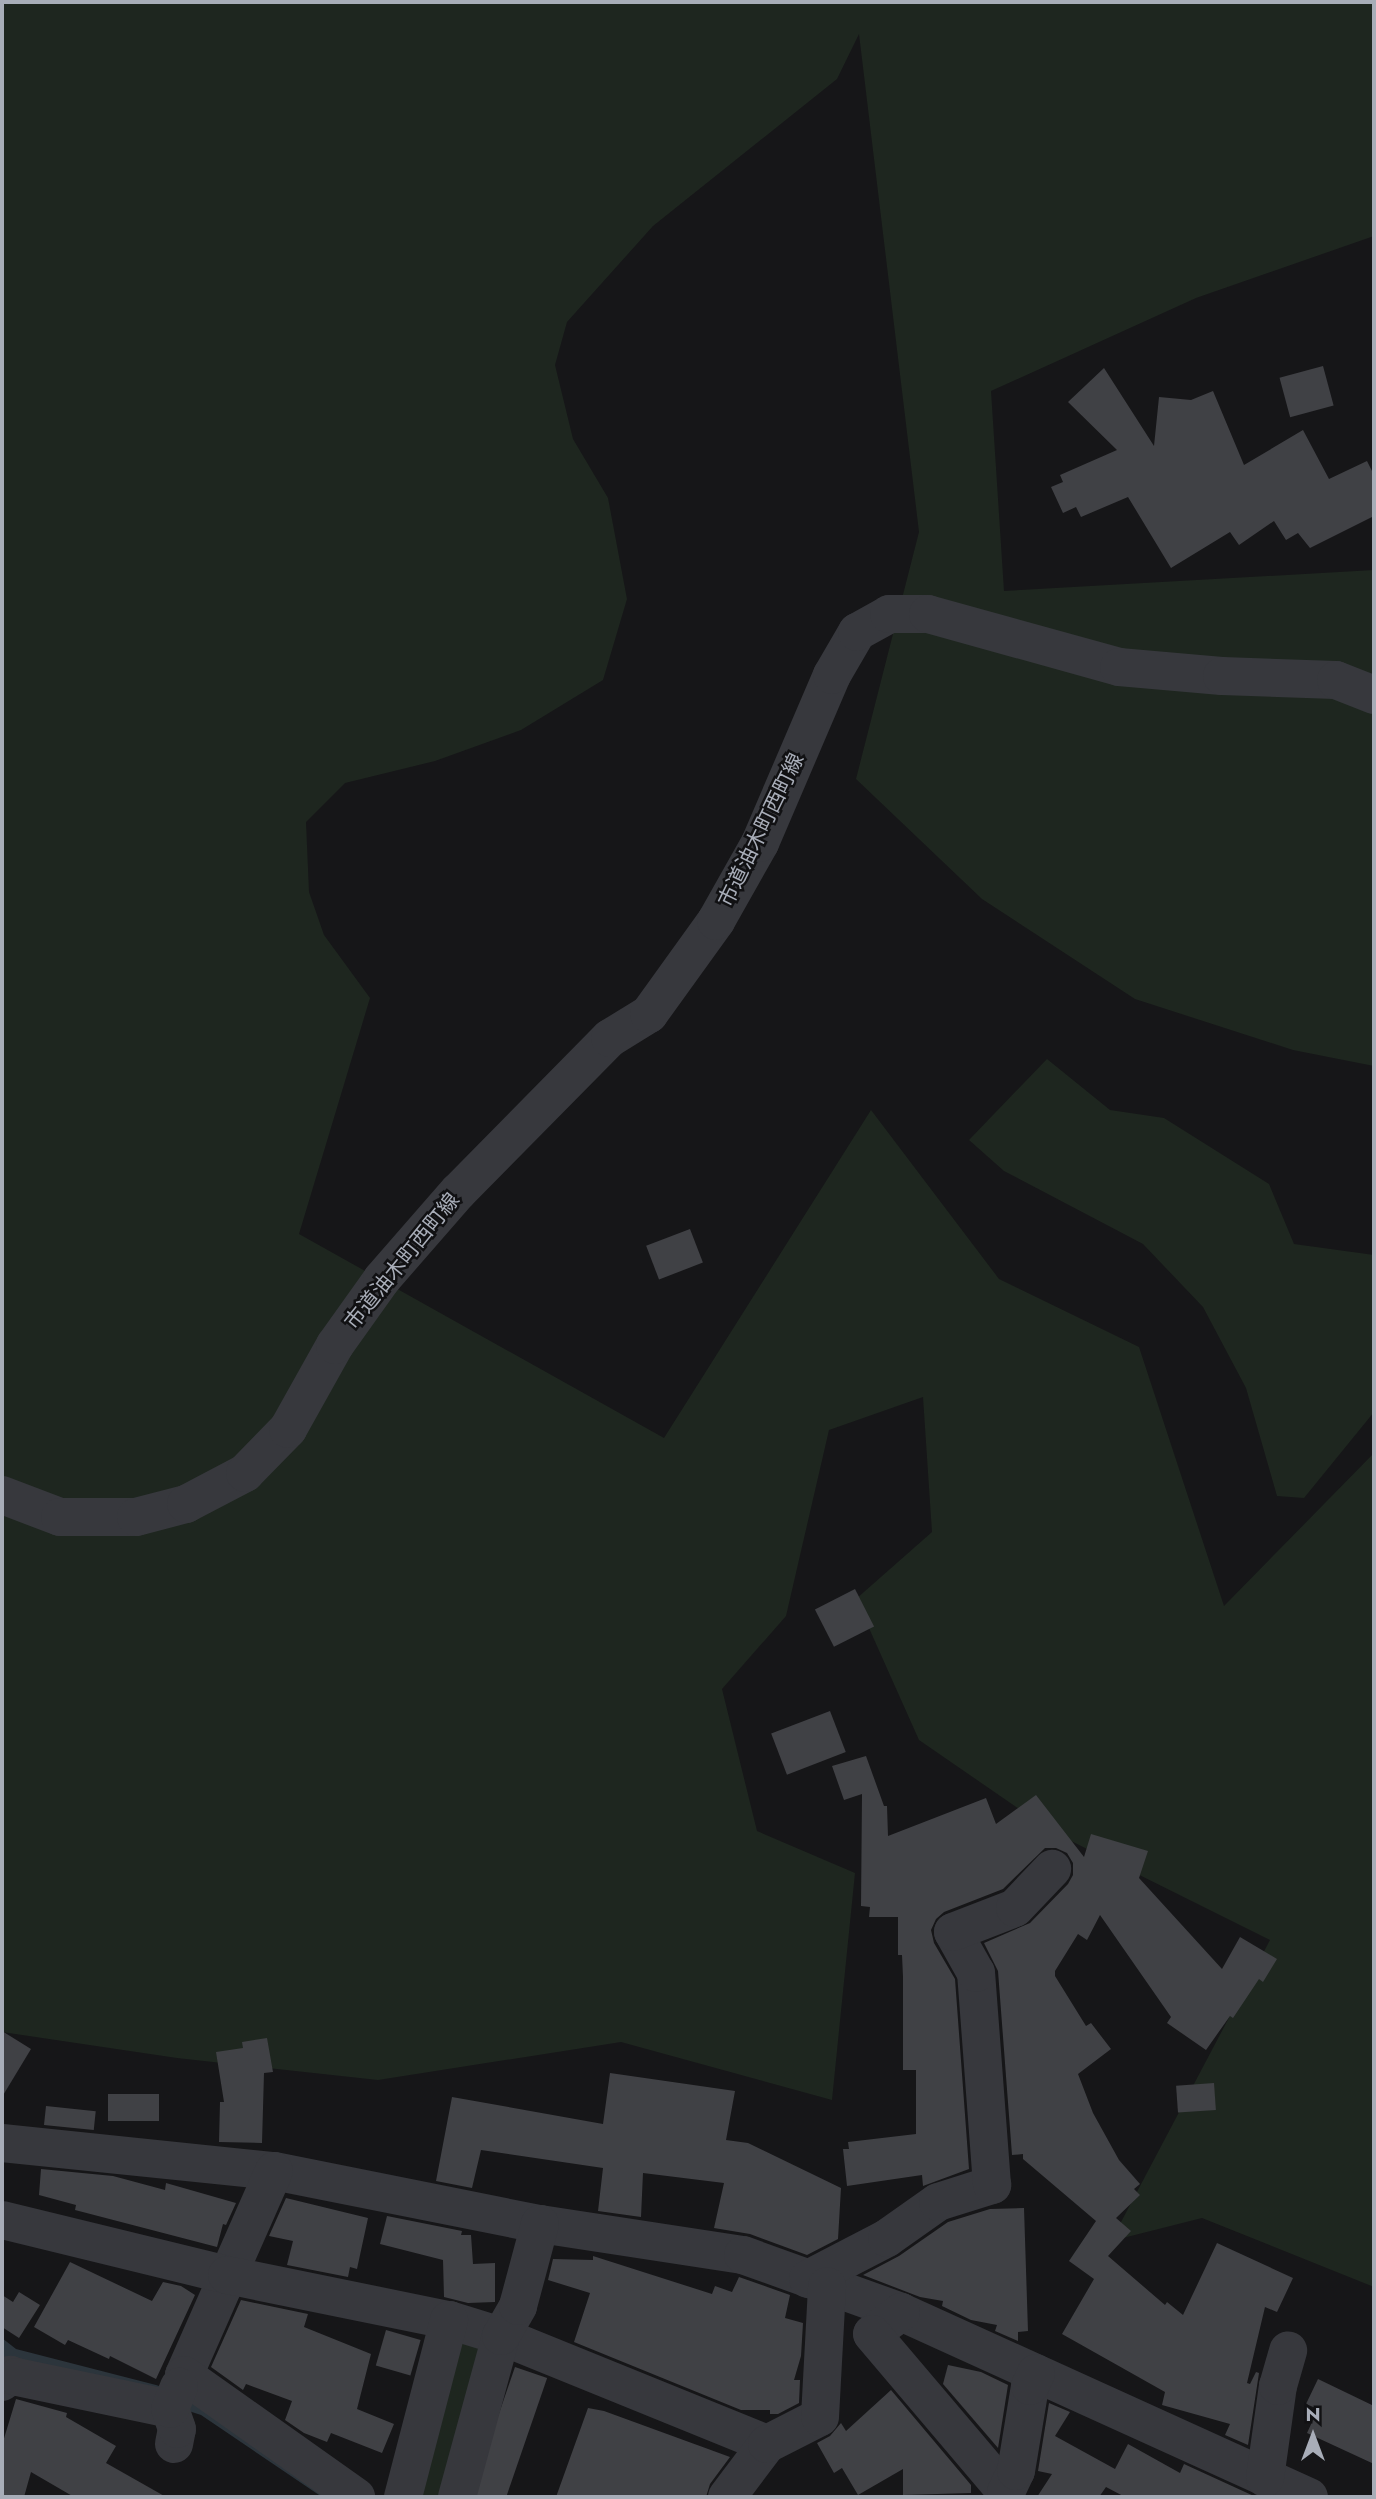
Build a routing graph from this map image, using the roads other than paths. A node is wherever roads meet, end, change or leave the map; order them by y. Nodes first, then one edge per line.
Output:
1 (1374, 695) edge
2 (2, 1495) edge
3 (1052, 1869) dead end
4 (2, 2143) edge
5 (274, 2171) junction
6 (2, 2220) edge
7 (540, 2224) junction
8 (227, 2275) junction
9 (818, 2283) junction
10 (901, 2312) junction
11 (449, 2320) junction
12 (501, 2336) junction
13 (1287, 2350) dead end
14 (1036, 2373) junction
15 (2, 2382) edge
16 (176, 2410) junction
17 (767, 2444) junction
18 (1265, 2478) junction
19 (1006, 2495) edge
20 (356, 2497) edge
21 (402, 2497) edge
22 (457, 2497) edge
23 (727, 2497) edge
24 (1309, 2497) edge

1 - 2 street, 市道油木町西町線
3 - 9 street
4 - 5 street
5 - 7 street
5 - 8 street
6 - 8 street
7 - 9 street
7 - 12 street
8 - 11 street
8 - 16 street
9 - 10 street
9 - 17 street
10 - 14 street
10 - 19 street
11 - 12 street
11 - 21 street
12 - 17 street
12 - 22 street
13 - 18 street
14 - 18 street
14 - 19 street
15 - 16 street
16 - 20 street
17 - 23 street
18 - 24 street

